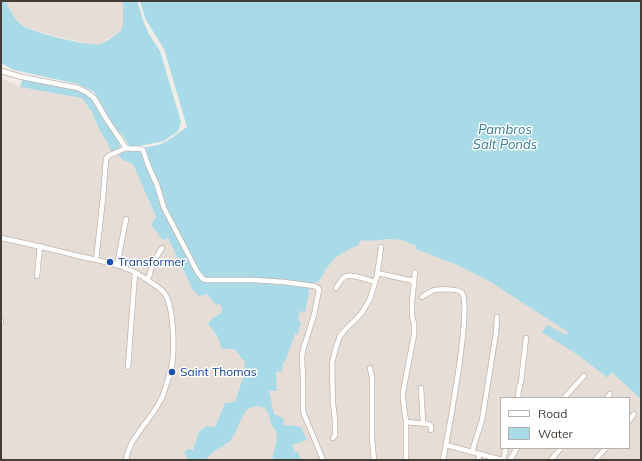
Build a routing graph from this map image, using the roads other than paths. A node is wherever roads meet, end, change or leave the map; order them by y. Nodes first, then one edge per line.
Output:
1 (1, 71) edge
2 (126, 148) junction
3 (126, 219) dead end
4 (1, 238) edge
5 (40, 246) junction
6 (381, 247) dead end
7 (162, 248) dead end
8 (96, 260) junction
9 (117, 265) junction
10 (415, 272) dead end
11 (135, 273) junction
12 (377, 274) junction
13 (37, 276) dead end
14 (147, 280) junction
15 (414, 281) junction
16 (375, 282) junction
17 (336, 288) dead end
18 (422, 297) dead end
19 (497, 317) dead end
20 (526, 338) dead end
21 (128, 367) dead end
22 (370, 368) dead end
23 (584, 376) dead end
24 (421, 388) dead end
25 (518, 397) edge
26 (565, 397) edge
27 (634, 414) dead end
28 (630, 419) edge
29 (406, 422) junction
30 (423, 423) junction
31 (431, 430) dead end
32 (333, 438) dead end
33 (446, 445) junction
34 (506, 449) edge
35 (516, 449) edge
36 (560, 449) edge
37 (605, 449) edge
38 (472, 452) junction
39 (480, 454) junction
40 (126, 460) edge
41 (323, 460) edge
42 (374, 460) edge
43 (406, 460) edge
44 (443, 460) edge
45 (478, 460) edge
46 (502, 460) edge
47 (510, 460) edge
48 (551, 460) edge
49 (596, 460) edge

1 - 2 street
2 - 8 street
2 - 41 street
3 - 9 street
4 - 5 street
5 - 8 street
5 - 13 street
6 - 12 street
7 - 14 street
8 - 9 street
9 - 11 street
10 - 15 street
11 - 14 street
11 - 21 street
12 - 15 street
12 - 16 street
14 - 40 street
15 - 29 street
16 - 17 street
16 - 32 street
18 - 33 street
19 - 38 street
20 - 25 street
22 - 42 street
23 - 26 street
24 - 30 street
27 - 28 street
29 - 30 street
29 - 43 street
30 - 31 street
33 - 38 street
33 - 44 street
34 - 46 street
35 - 47 street
36 - 48 street
37 - 49 street
38 - 39 street
39 - 45 street
39 - 46 street

